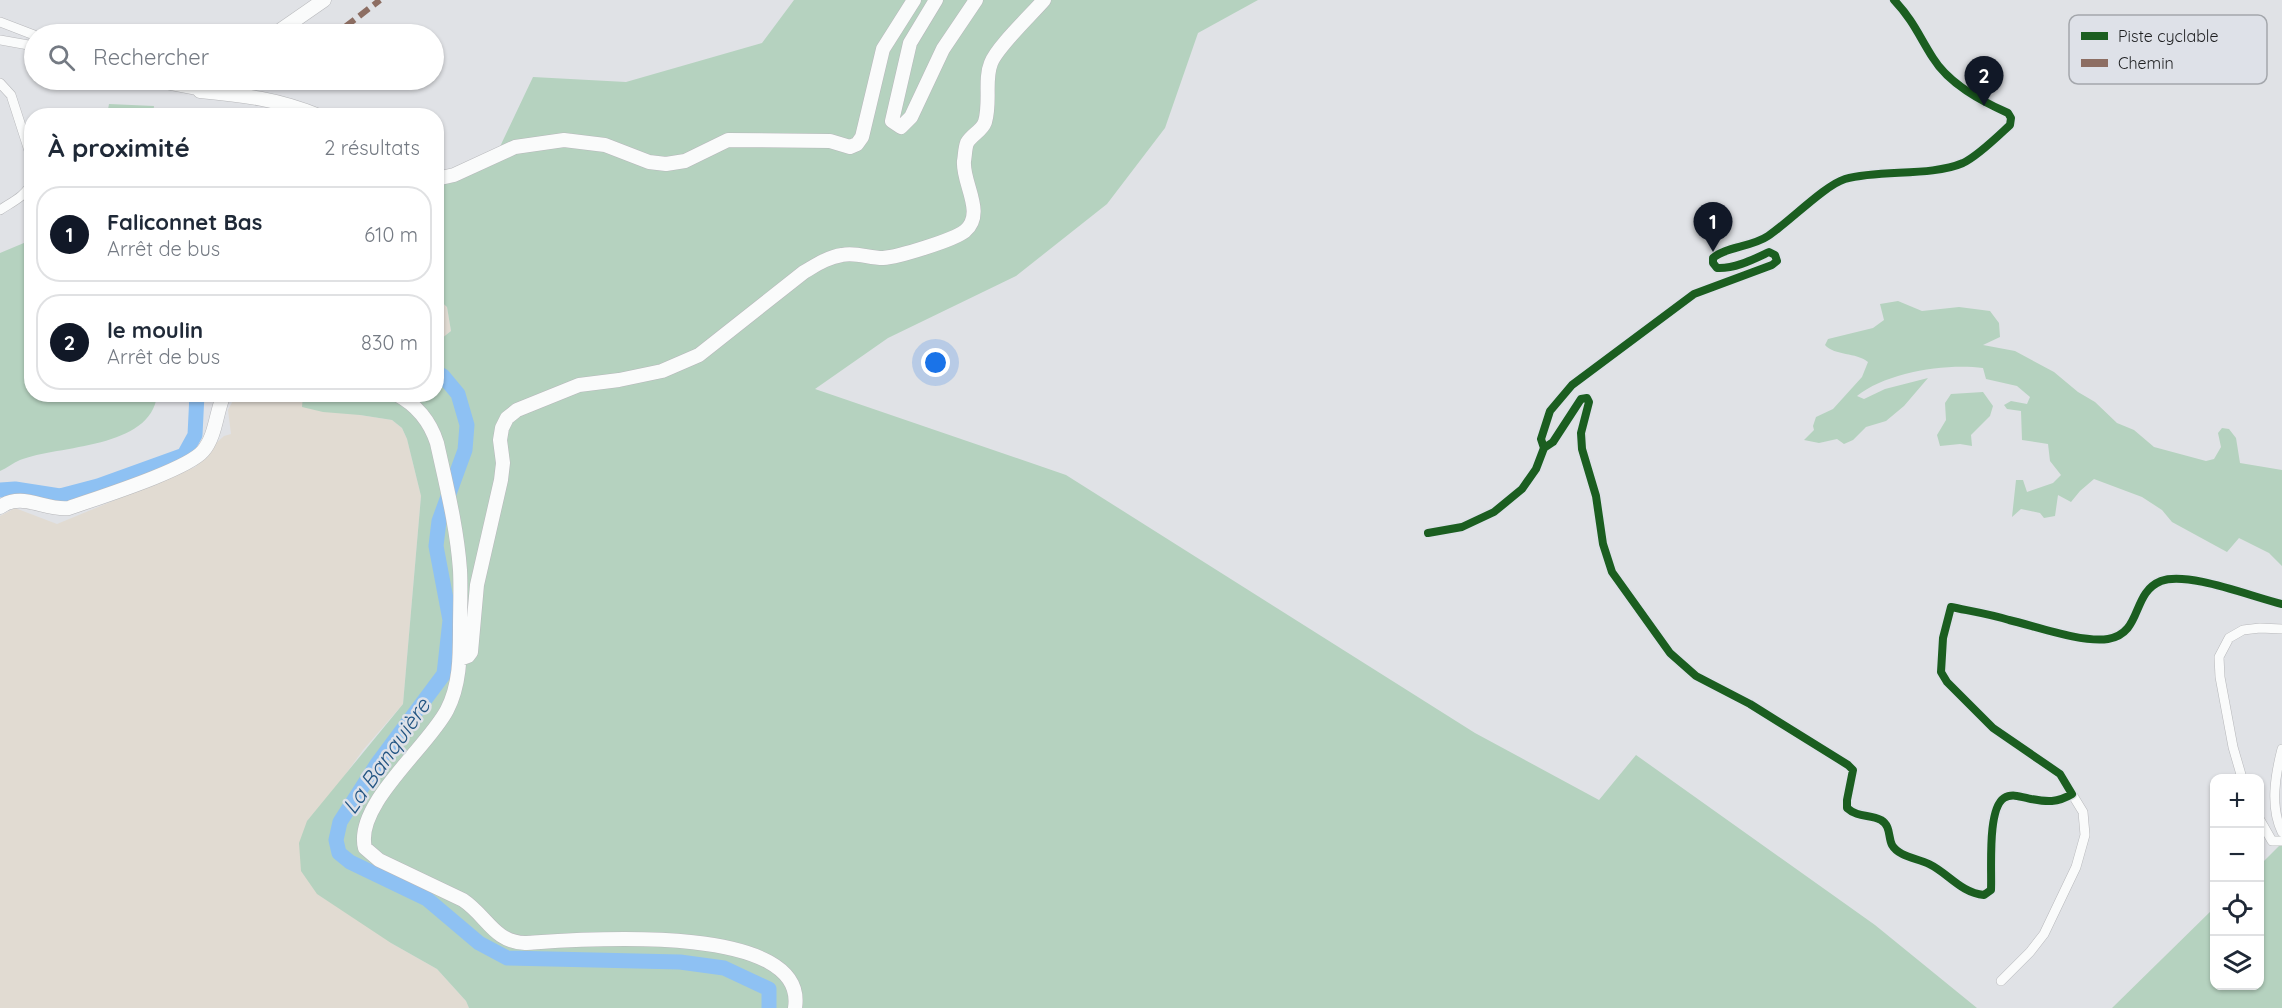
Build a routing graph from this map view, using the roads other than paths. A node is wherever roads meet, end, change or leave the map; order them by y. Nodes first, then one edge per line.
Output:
1 (914, 0) edge
2 (936, 0) edge
3 (976, 0) edge
4 (1044, 0) edge
5 (1894, 0) edge
6 (318, 2) edge
7 (0, 22) edge
8 (288, 24) edge
9 (24, 31) edge
10 (0, 40) edge
11 (24, 44) edge
12 (0, 83) edge
13 (217, 90) edge
14 (225, 90) edge
15 (234, 94) junction
16 (301, 108) edge
17 (24, 135) edge
18 (444, 177) edge
19 (24, 193) edge
20 (0, 210) edge
21 (222, 402) edge
22 (408, 402) edge
23 (1544, 448) junction
24 (0, 507) edge
25 (1428, 533) dead end
26 (2282, 604) edge
27 (2282, 629) edge
28 (460, 659) junction
29 (2282, 749) edge
30 (2241, 774) edge
31 (2072, 794) junction
32 (2264, 828) edge
33 (2282, 832) edge
34 (2282, 841) edge
35 (2001, 981) dead end
36 (795, 1008) edge

1 - 18 street
2 - 3 street
4 - 28 street
5 - 23 street
6 - 8 street
7 - 9 street
10 - 11 street
12 - 17 street
13 - 15 street
14 - 15 street
15 - 16 street
19 - 20 street
21 - 24 street
22 - 28 street
23 - 25 street
23 - 31 street
26 - 31 street
27 - 30 street
28 - 36 street
29 - 33 street
31 - 35 street
32 - 34 street

